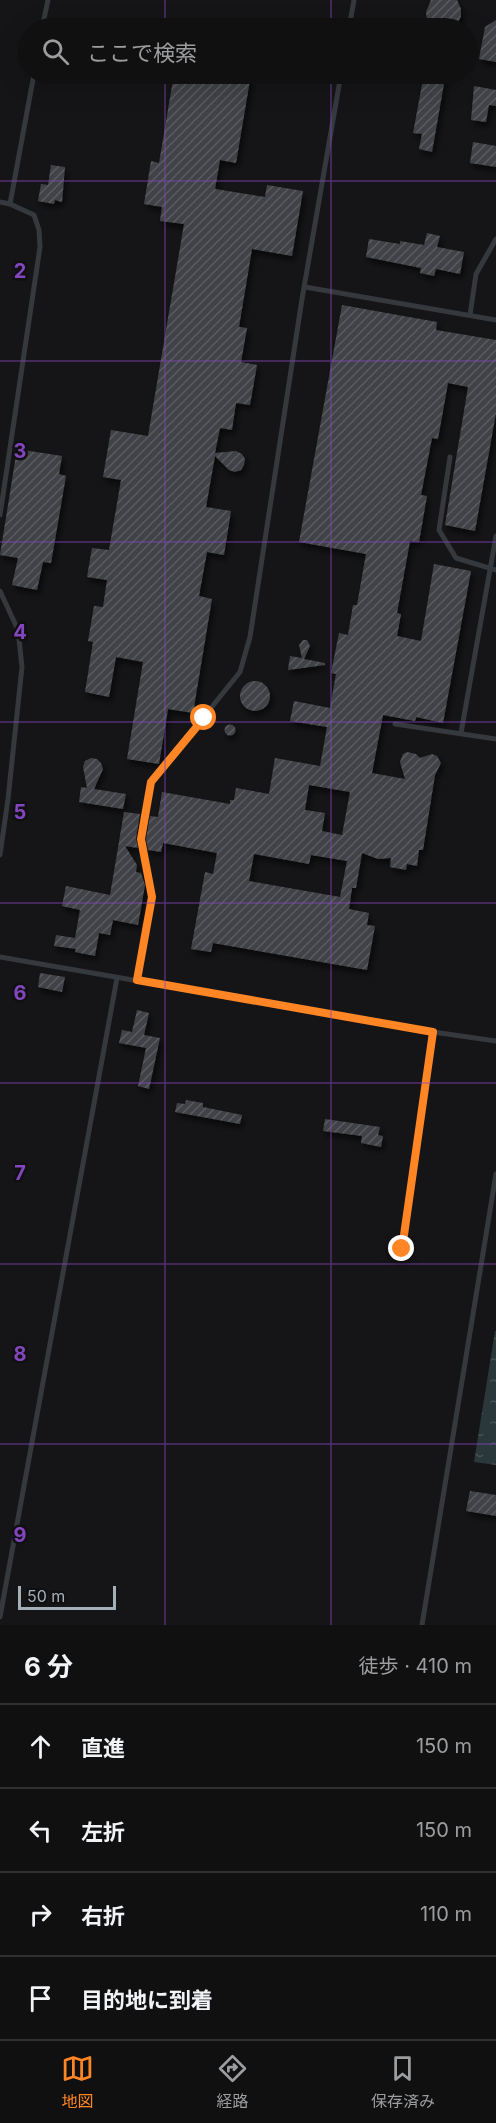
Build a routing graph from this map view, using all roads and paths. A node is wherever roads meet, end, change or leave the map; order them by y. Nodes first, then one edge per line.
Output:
1 (48, 0) edge
2 (354, 0) edge
3 (44, 18) edge
4 (351, 18) edge
5 (32, 84) edge
6 (339, 84) edge
7 (0, 202) edge
8 (10, 204) junction
9 (496, 239) edge
10 (305, 287) junction
11 (470, 315) junction
12 (496, 320) edge
13 (450, 457) dead end
14 (0, 515) edge
15 (496, 536) edge
16 (493, 569) edge
17 (0, 591) edge
18 (395, 724) dead end
19 (461, 733) junction
20 (496, 740) edge
21 (0, 855) edge
22 (0, 957) edge
23 (117, 978) junction
24 (137, 980) junction
25 (433, 1032) junction
26 (496, 1041) edge
27 (496, 1174) edge
28 (402, 1249) dead end
29 (0, 1617) edge
30 (422, 1625) edge

1 - 3 lane
2 - 4 lane
5 - 8 lane
6 - 10 lane
7 - 8 lane
8 - 14 lane
9 - 11 lane
10 - 11 lane
10 - 24 lane
11 - 12 lane
13 - 16 lane
15 - 16 lane
16 - 19 lane
17 - 21 lane
18 - 19 lane
19 - 20 lane
22 - 23 lane
23 - 24 lane
23 - 29 lane
24 - 25 lane
25 - 26 lane
25 - 28 lane
27 - 30 lane

